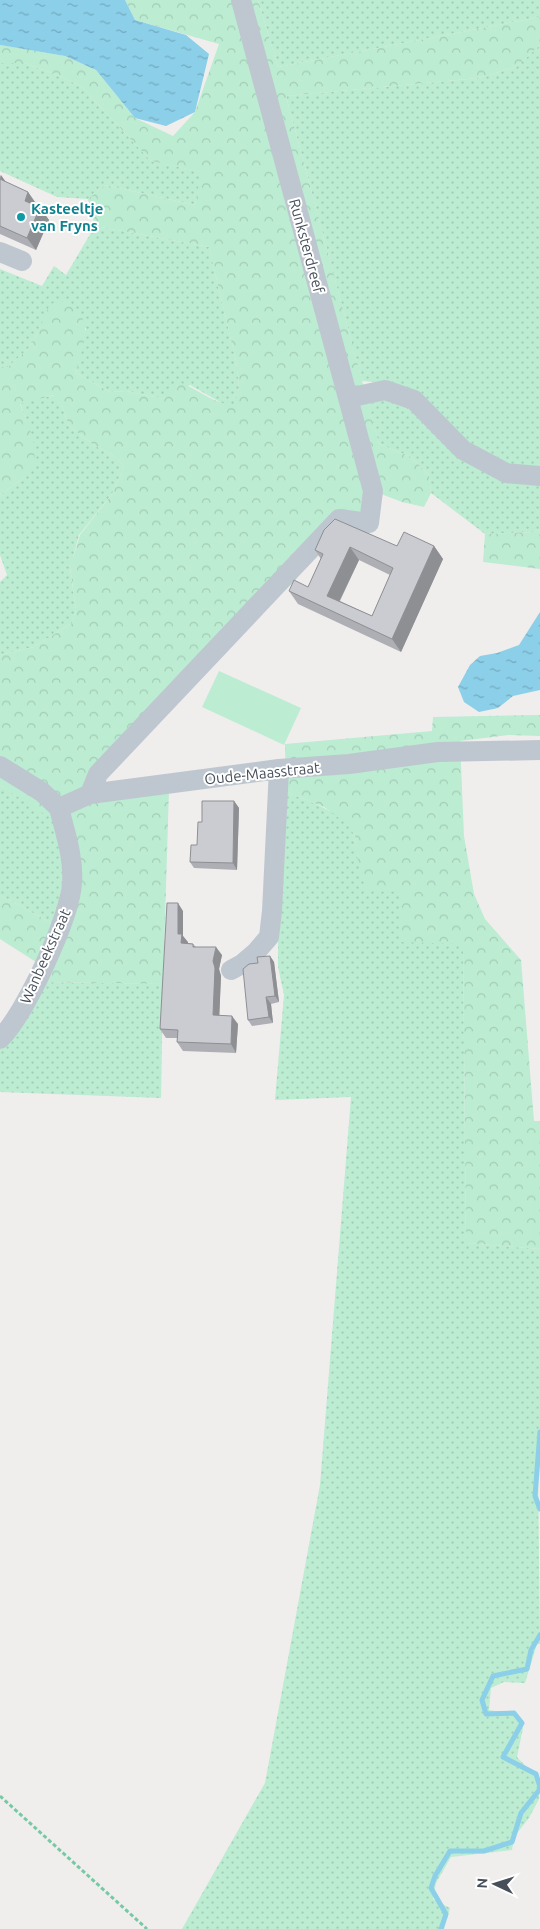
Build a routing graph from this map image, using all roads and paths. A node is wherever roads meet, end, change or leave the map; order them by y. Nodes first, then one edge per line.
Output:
1 (241, 0) edge
2 (0, 252) edge
3 (22, 261) dead end
4 (348, 398) junction
5 (540, 476) edge
6 (540, 750) edge
7 (0, 766) edge
8 (279, 769) junction
9 (90, 794) junction
10 (59, 808) junction
11 (231, 970) dead end
12 (0, 1038) edge
13 (0, 1796) edge
14 (147, 1929) edge

1 - 4 street, Runksterdreef
2 - 3 street
4 - 5 street
4 - 9 street, Runksterdreef
6 - 8 street, Oude-Maasstraat
7 - 10 street
8 - 9 street, Oude-Maasstraat
8 - 11 street
9 - 10 street, Oude-Maasstraat
10 - 12 street, Wanbeekstraat
13 - 14 path

